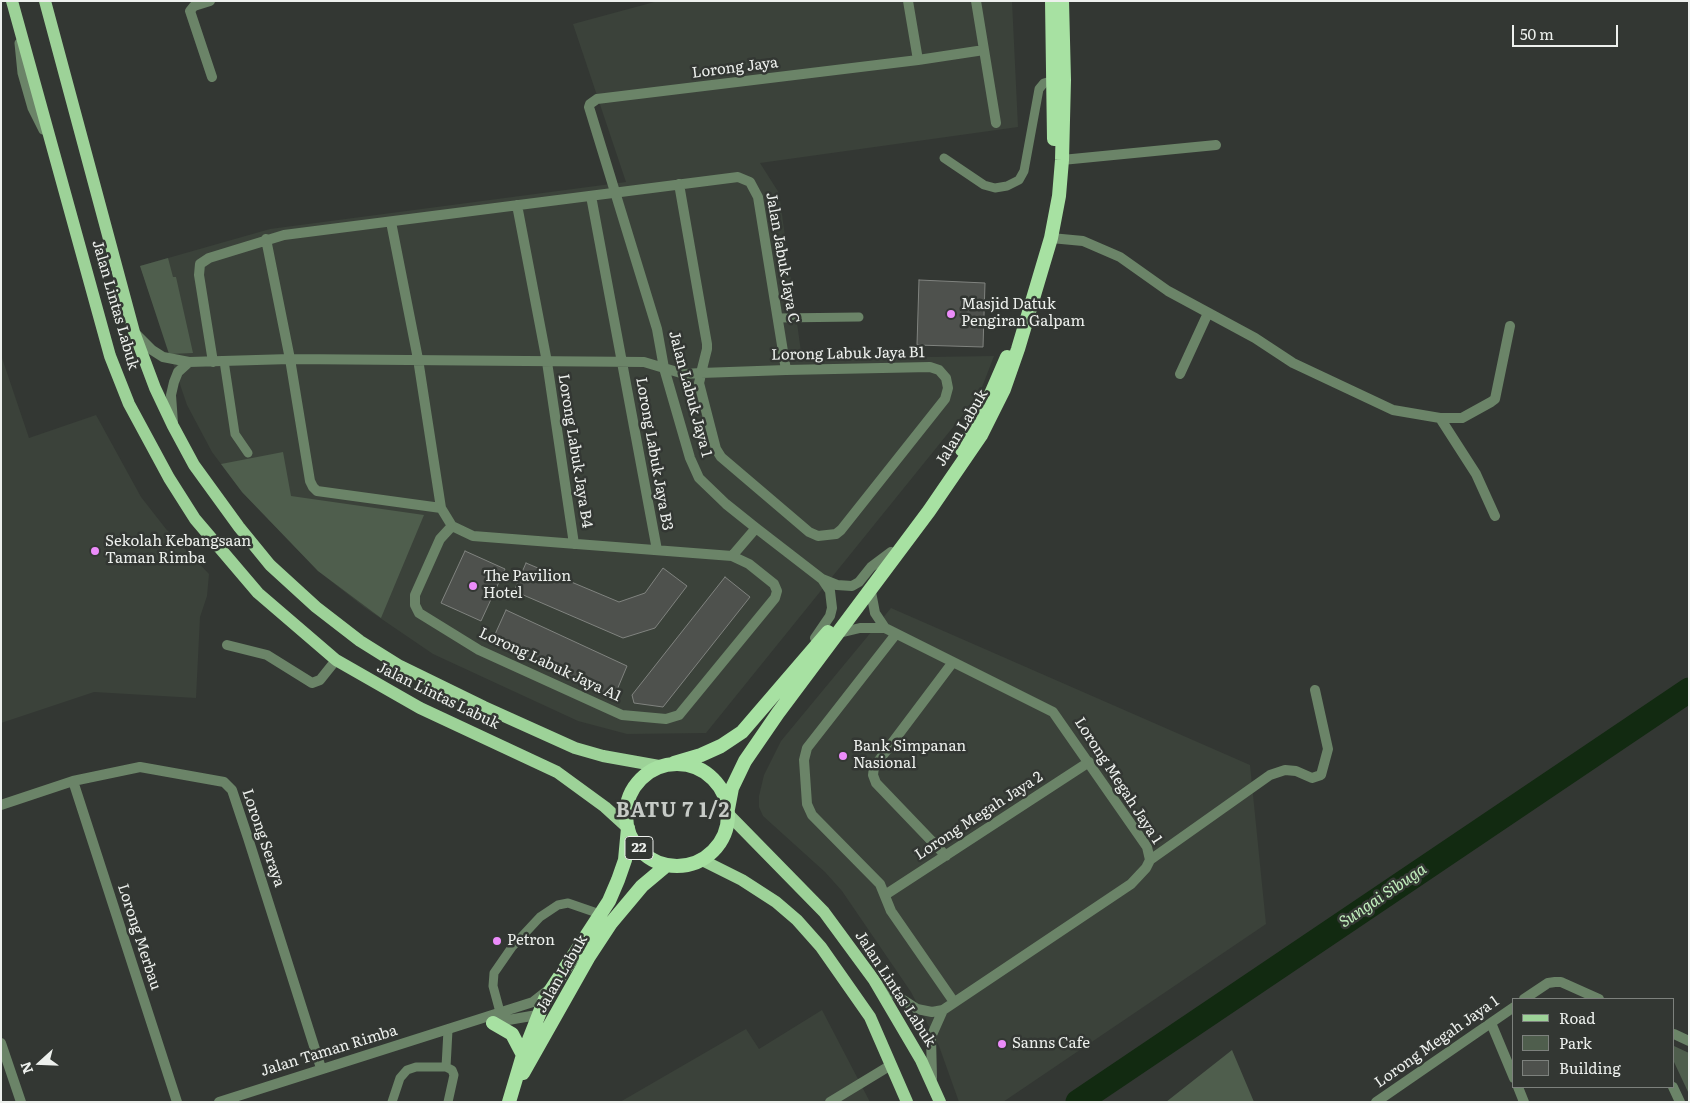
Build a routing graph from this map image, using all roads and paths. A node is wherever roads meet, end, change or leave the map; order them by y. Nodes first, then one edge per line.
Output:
1 (12, 1) edge
2 (45, 1) edge
3 (210, 1) edge
4 (908, 1) edge
5 (976, 1) edge
6 (1052, 1) edge
7 (1062, 1) edge
8 (984, 50) junction
9 (918, 60) junction
10 (212, 77) dead end
11 (1054, 80) junction
12 (996, 123) dead end
13 (1216, 145) dead end
14 (944, 158) dead end
15 (1062, 160) junction
16 (680, 184) junction
17 (617, 193) junction
18 (591, 196) junction
19 (517, 205) junction
20 (391, 222) junction
21 (1051, 238) junction
22 (266, 239) junction
23 (1208, 313) junction
24 (859, 317) dead end
25 (778, 318) junction
26 (1510, 326) dead end
27 (134, 332) junction
28 (290, 359) junction
29 (418, 359) junction
30 (219, 361) junction
31 (189, 362) junction
32 (547, 362) junction
33 (622, 363) junction
34 (664, 368) junction
35 (786, 370) junction
36 (701, 373) junction
37 (1180, 374) dead end
38 (1440, 418) junction
39 (173, 426) junction
40 (248, 453) dead end
41 (441, 508) junction
42 (1495, 516) dead end
43 (452, 526) junction
44 (756, 528) junction
45 (574, 544) junction
46 (656, 550) junction
47 (891, 552) junction
48 (732, 556) junction
49 (822, 579) junction
50 (870, 592) junction
51 (885, 628) junction
52 (839, 633) junction
53 (896, 634) junction
54 (227, 644) dead end
55 (336, 660) junction
56 (953, 662) junction
57 (797, 670) junction
58 (1315, 690) dead end
59 (1089, 762) junction
60 (674, 763) junction
61 (659, 766) junction
62 (73, 781) junction
63 (1, 805) edge
64 (728, 812) junction
65 (628, 828) junction
66 (946, 856) junction
67 (702, 860) junction
68 (1150, 860) junction
69 (667, 865) junction
70 (885, 896) junction
71 (600, 914) junction
72 (588, 958) junction
73 (874, 980) junction
74 (552, 986) junction
75 (1526, 998) edge
76 (1597, 998) edge
77 (954, 1002) junction
78 (1512, 1008) edge
79 (943, 1010) junction
80 (537, 1015) junction
81 (497, 1017) junction
82 (1491, 1023) junction
83 (448, 1030) junction
84 (1675, 1034) edge
85 (1689, 1040) edge
86 (1, 1043) edge
87 (523, 1054) junction
88 (891, 1065) junction
89 (446, 1067) junction
90 (321, 1068) junction
91 (1512, 1073) edge
92 (932, 1084) junction
93 (515, 1086) junction
94 (1518, 1088) edge
95 (1673, 1088) edge
96 (20, 1102) edge
97 (178, 1102) edge
98 (218, 1102) edge
99 (392, 1102) edge
100 (448, 1102) edge
101 (504, 1102) edge
102 (509, 1102) edge
103 (830, 1102) edge
104 (907, 1102) edge
105 (940, 1102) edge
106 (1376, 1102) edge
107 (1524, 1102) edge
108 (1680, 1102) edge

1 - 55 main road, Jalan Lintas Labuk
2 - 27 main road, Jalan Lintas Labuk
3 - 10 street
4 - 9 street
5 - 8 street
6 - 11 highway, Jalan Labuk / 22
7 - 15 highway, Jalan Labuk
8 - 9 street
8 - 12 street
9 - 17 street, Lorong Jaya
11 - 14 lane
11 - 47 highway, Jalan Labuk / 22
13 - 15 street
15 - 21 highway, Jalan Labuk
16 - 17 street
16 - 25 street, Jalan Jabuk Jaya C
16 - 36 street
17 - 18 street
17 - 34 street, Jalan Labuk Jaya 1
18 - 19 street
18 - 33 street, Lorong Labuk Jaya B3
19 - 20 street
19 - 32 street, Lorong Labuk Jaya B4
20 - 22 street
20 - 29 street
21 - 23 street
21 - 50 highway, Jalan Labuk
22 - 28 street
22 - 30 street
23 - 37 street
23 - 38 street
24 - 25 lane
25 - 35 street, Jalan Jabuk Jaya C
26 - 38 street
27 - 31 street, Lorong Labuk Jaya B1
27 - 39 main road, Jalan Lintas Labuk
28 - 29 street, Lorong Labuk Jaya B1
28 - 30 street, Lorong Labuk Jaya B1
28 - 41 street
29 - 32 street, Lorong Labuk Jaya B1
29 - 41 street
30 - 31 street, Lorong Labuk Jaya B1
30 - 40 lane
31 - 39 street
32 - 33 street, Lorong Labuk Jaya B1
32 - 45 street, Lorong Labuk Jaya B4
33 - 34 street, Lorong Labuk Jaya B1
33 - 46 street, Lorong Labuk Jaya B3
34 - 36 street, Lorong Labuk Jaya B1
34 - 44 street, Jalan Labuk Jaya 1
35 - 36 street, Lorong Labuk Jaya B1
35 - 36 street, Lorong Labuk Jaya B1
38 - 42 street
39 - 61 main road, Jalan Lintas Labuk
41 - 43 street
43 - 45 street
43 - 48 street, Lorong Labuk Jaya A1
44 - 48 street
44 - 49 street, Jalan Labuk Jaya 1
45 - 46 street
46 - 48 street
47 - 49 street
47 - 57 highway, Jalan Labuk / 22
49 - 57 street
50 - 51 street
50 - 52 highway, Jalan Labuk
51 - 52 street, Lorong Megah Jaya 1
51 - 53 street, Lorong Megah Jaya 1
52 - 64 highway, Jalan Labuk
53 - 56 street, Lorong Megah Jaya 1
53 - 70 street
54 - 55 street
55 - 65 main road, Jalan Lintas Labuk
56 - 59 street, Lorong Megah Jaya 1
56 - 66 street
57 - 60 highway, Jalan Labuk / 22
58 - 68 street
59 - 66 street, Lorong Megah Jaya 2
59 - 68 street, Lorong Megah Jaya 1
60 - 61 highway, 22
60 - 64 highway, 22
61 - 65 highway, 22
62 - 63 street, Lorong Seraya
62 - 90 street, Lorong Seraya
62 - 97 street, Lorong Merbau
64 - 67 highway
64 - 73 main road, Jalan Lintas Labuk
65 - 69 highway, 22
65 - 71 highway
66 - 70 street, Lorong Megah Jaya 2
67 - 69 highway, 22
67 - 88 main road
68 - 77 street, Lorong Megah Jaya 1
69 - 72 highway, Jalan Labuk / 22
70 - 77 street
71 - 74 highway
71 - 81 lane
72 - 80 highway
72 - 93 highway, Jalan Labuk / 22
73 - 79 street
73 - 92 main road, Jalan Lintas Labuk
74 - 80 highway
74 - 81 street, Jalan Taman Rimba
75 - 76 street
77 - 79 street, Lorong Megah Jaya 1
78 - 82 street, Lorong Megah Jaya 1
79 - 92 street
80 - 81 street, Jalan Taman Rimba
80 - 87 highway
81 - 83 street, Jalan Taman Rimba
81 - 87 highway
82 - 91 street
82 - 106 street, Lorong Megah Jaya 1
83 - 89 lane
83 - 90 street, Jalan Taman Rimba
84 - 85 street
86 - 96 street
87 - 93 highway
88 - 103 street
88 - 104 main road
89 - 99 lane
89 - 100 lane
90 - 98 street, Jalan Taman Rimba
92 - 105 main road, Jalan Lintas Labuk
93 - 101 lane
93 - 102 highway
94 - 107 street
95 - 108 street

